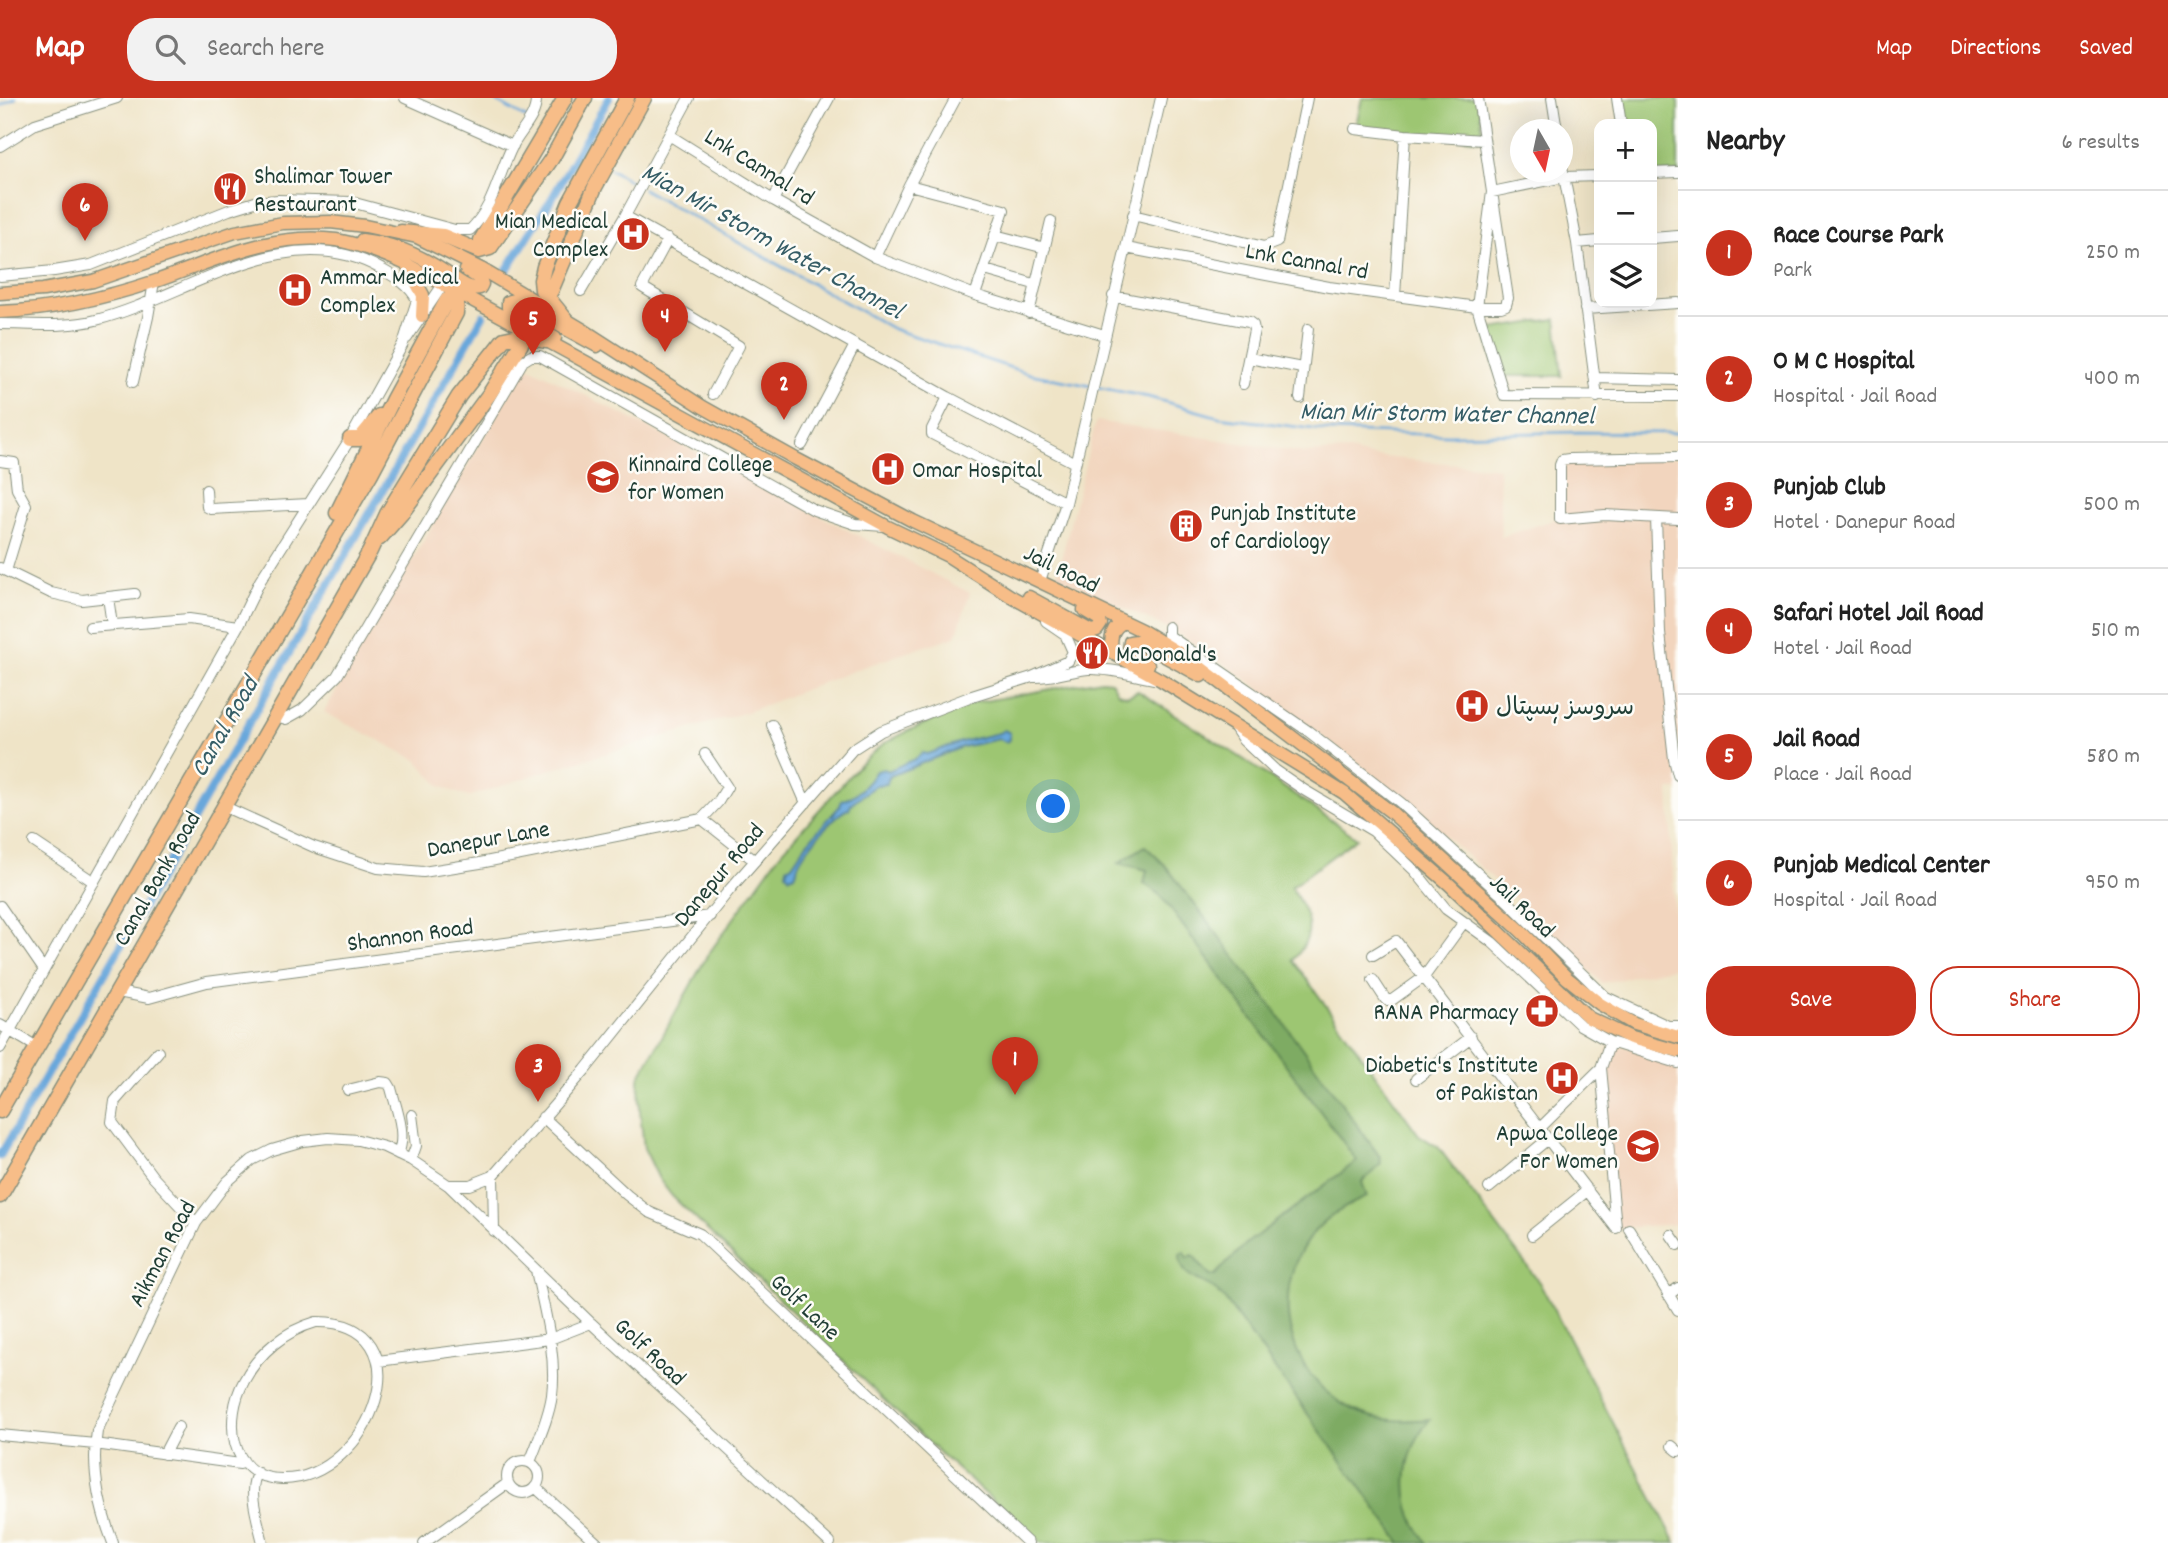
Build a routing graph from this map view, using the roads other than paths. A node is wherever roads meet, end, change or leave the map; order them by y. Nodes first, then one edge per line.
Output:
1 (117, 98) edge
2 (405, 98) edge
3 (536, 98) edge
4 (565, 98) edge
5 (584, 98) edge
6 (627, 98) edge
7 (644, 98) edge
8 (689, 98) edge
9 (829, 98) edge
10 (956, 98) edge
11 (1161, 98) edge
12 (1307, 98) edge
13 (1478, 98) edge
14 (1552, 98) edge
15 (1617, 98) edge
16 (1555, 119) edge
17 (1620, 119) edge
18 (1355, 129) dead end
19 (669, 135) junction
20 (1405, 135) junction
21 (1484, 140) junction
22 (516, 142) junction
23 (0, 146) edge
24 (1678, 172) edge
25 (1573, 173) edge
26 (1657, 173) edge
27 (1594, 175) edge
28 (1528, 182) edge
29 (1565, 182) edge
30 (909, 185) junction
31 (1492, 192) junction
32 (773, 200) junction
33 (1133, 215) junction
34 (625, 216) junction
35 (1051, 221) dead end
36 (401, 232) junction
37 (476, 235) junction
38 (995, 235) junction
39 (1678, 236) edge
40 (417, 237) junction
41 (1657, 238) edge
42 (668, 239) junction
43 (337, 240) junction
44 (1594, 241) edge
45 (1577, 243) junction
46 (1045, 248) junction
47 (1126, 248) junction
48 (875, 257) junction
49 (406, 264) junction
50 (91, 265) junction
51 (985, 270) junction
52 (0, 276) edge
53 (93, 281) junction
54 (154, 282) junction
55 (445, 284) junction
56 (1034, 284) junction
57 (551, 290) dead end
58 (581, 291) dead end
59 (0, 293) edge
60 (975, 295) junction
61 (1113, 296) junction
62 (1395, 296) junction
63 (447, 300) dead end
64 (151, 301) junction
65 (1678, 303) edge
66 (1477, 307) junction
67 (1585, 309) junction
68 (0, 312) edge
69 (1029, 313) junction
70 (422, 316) junction
71 (567, 321) junction
72 (0, 324) edge
73 (1308, 329) dead end
74 (1104, 335) junction
75 (546, 341) junction
76 (403, 344) junction
77 (521, 344) dead end
78 (855, 345) junction
79 (623, 357) junction
80 (1249, 358) junction
81 (583, 361) junction
82 (1302, 368) junction
83 (1595, 378) junction
84 (1678, 380) edge
85 (133, 382) dead end
86 (1244, 384) dead end
87 (713, 394) dead end
88 (1678, 396) edge
89 (948, 397) junction
90 (1597, 397) junction
91 (1300, 398) dead end
92 (393, 399) junction
93 (350, 439) junction
94 (802, 445) dead end
95 (1678, 457) edge
96 (0, 461) edge
97 (1076, 463) junction
98 (206, 490) dead end
99 (1066, 503) junction
100 (309, 504) junction
101 (1656, 518) junction
102 (1678, 519) edge
103 (888, 527) junction
104 (370, 551) junction
105 (948, 556) junction
106 (3, 570) edge
107 (1040, 581) junction
108 (304, 585) junction
109 (135, 594) dead end
110 (108, 597) junction
111 (1012, 597) junction
112 (1124, 622) junction
113 (112, 625) junction
114 (238, 626) junction
115 (90, 627) dead end
116 (1168, 627) dead end
117 (1112, 652) junction
118 (1032, 677) junction
119 (1161, 680) junction
120 (1234, 694) junction
121 (1208, 708) junction
122 (276, 716) junction
123 (1233, 723) junction
124 (772, 725) dead end
125 (705, 754) dead end
126 (1678, 775) edge
127 (806, 803) junction
128 (223, 806) junction
129 (702, 819) junction
130 (34, 842) dead end
131 (755, 861) junction
132 (94, 882) junction
133 (0, 906) edge
134 (1481, 915) junction
135 (710, 916) junction
136 (1467, 924) junction
137 (1373, 955) dead end
138 (44, 970) junction
139 (1424, 977) junction
140 (1373, 980) dead end
141 (118, 992) junction
142 (1678, 1026) edge
143 (5, 1028) edge
144 (1471, 1037) junction
145 (1678, 1037) edge
146 (1610, 1042) junction
147 (37, 1047) junction
148 (0, 1048) edge
149 (1678, 1051) edge
150 (158, 1052) dead end
151 (1678, 1063) edge
152 (1601, 1068) junction
153 (1416, 1079) dead end
154 (348, 1090) dead end
155 (0, 1111) edge
156 (412, 1115) dead end
157 (543, 1117) junction
158 (1540, 1129) junction
159 (1548, 1139) junction
160 (398, 1154) junction
161 (411, 1160) junction
162 (493, 1176) junction
163 (448, 1185) junction
164 (1489, 1188) dead end
165 (1588, 1190) junction
166 (0, 1196) edge
167 (196, 1223) junction
168 (1629, 1229) dead end
169 (494, 1231) junction
170 (1532, 1235) dead end
171 (1671, 1235) dead end
172 (1678, 1245) edge
173 (536, 1269) junction
174 (1678, 1288) edge
175 (1668, 1295) junction
176 (1678, 1310) edge
177 (591, 1323) junction
178 (550, 1339) junction
179 (378, 1360) junction
180 (178, 1427) dead end
181 (0, 1435) edge
182 (95, 1444) junction
183 (164, 1454) junction
184 (243, 1460) junction
185 (530, 1462) junction
186 (258, 1473) junction
187 (508, 1483) junction
188 (536, 1487) junction
189 (113, 1543) edge
190 (263, 1543) edge
191 (424, 1543) edge
192 (597, 1543) edge
193 (830, 1543) edge
194 (1028, 1543) edge

1 - 23 street
2 - 22 street
3 - 22 street
4 - 37 highway
5 - 36 highway
6 - 71 highway
7 - 57 highway
8 - 19 street
9 - 32 street
10 - 30 street
11 - 33 street
12 - 33 street
13 - 21 street
14 - 16 street
15 - 17 street
18 - 20 street
19 - 32 street, Lnk Cannal rd
19 - 34 street
20 - 21 street
20 - 62 street
21 - 31 street
22 - 37 street
24 - 26 street
25 - 27 street
28 - 31 street
29 - 45 street
30 - 38 street
30 - 48 street
31 - 66 street
31 - 66 street
32 - 48 street, Lnk Cannal rd
33 - 47 street
34 - 42 street
34 - 58 street
35 - 46 street
36 - 40 main road, Jail Road
36 - 53 main road, Jail Road
37 - 50 street
38 - 46 street
38 - 51 street
39 - 41 street
40 - 43 main road
40 - 71 main road, Jail Road
42 - 78 street
42 - 87 street
43 - 49 main road, Jail Road
43 - 54 main road, Jail Road
44 - 45 street
45 - 67 street
46 - 56 street
47 - 61 street
47 - 62 street, Lnk Cannal rd
48 - 60 street, Lnk Cannal rd
49 - 55 main road, Jail Road
49 - 70 main road
50 - 52 street
50 - 53 street
51 - 56 street
51 - 60 street
53 - 59 main road, Jail Road
54 - 64 street
54 - 68 main road, Jail Road
55 - 70 street
55 - 75 main road, Jail Road
55 - 108 highway
56 - 69 street
60 - 69 street, Lnk Cannal rd
61 - 74 street
61 - 80 street
62 - 66 street, Lnk Cannal rd
63 - 92 highway, Canal Bank Road
64 - 72 street
64 - 76 street
64 - 85 street
65 - 67 street
66 - 90 street
67 - 83 street
69 - 74 street, Lnk Cannal rd
70 - 76 street
71 - 79 main road, Jail Road
73 - 82 street
74 - 97 street
75 - 81 main road, Jail Road
75 - 104 highway
76 - 93 street
77 - 104 highway, Canal Bank Road
78 - 89 street
78 - 94 street
79 - 81 main road
79 - 107 main road, Jail Road
80 - 82 street
80 - 86 street
81 - 103 main road, Jail Road
82 - 91 street
83 - 84 street
83 - 90 street
88 - 90 street
89 - 97 street
89 - 99 street
92 - 93 highway
92 - 108 highway, Canal Bank Road
93 - 100 street
95 - 101 street
96 - 106 street
97 - 99 street
98 - 100 street
99 - 107 street
100 - 114 street
101 - 102 street
101 - 126 street
103 - 105 main road, Jail Road
103 - 122 street
104 - 122 highway, Canal Bank Road
105 - 107 main road
105 - 111 main road, Jail Road
106 - 110 street
107 - 112 main road, Jail Road
108 - 147 highway, Canal Bank Road
109 - 110 street
110 - 113 street
111 - 117 main road, Jail Road
111 - 118 street, Danepur Road
112 - 117 main road
112 - 120 main road, Jail Road
113 - 114 street
113 - 115 street
114 - 132 street
116 - 142 street
117 - 119 main road, Jail Road
118 - 119 street, Danepur Road
118 - 127 street, Danepur Road
119 - 121 main road, Jail Road
120 - 121 main road
120 - 145 main road, Jail Road
121 - 123 main road, Jail Road
122 - 128 highway, Canal Bank Road
123 - 134 main road, Jail Road
123 - 136 street
124 - 127 street
125 - 129 street
127 - 131 street, Danepur Road
128 - 129 street, Danepur Lane
128 - 141 highway, Canal Bank Road
129 - 131 street
130 - 132 street
131 - 135 street, Danepur Road
132 - 138 street
133 - 138 street
134 - 136 street
134 - 149 main road, Jail Road
135 - 141 street, Shannon Road
135 - 157 street, Danepur Road
136 - 139 street
136 - 146 street
137 - 139 street
138 - 143 street
139 - 140 street
139 - 144 street
141 - 166 highway, Canal Bank Road
143 - 147 street
143 - 148 street
144 - 153 street
144 - 158 street
146 - 151 street
146 - 152 street
147 - 155 highway, Canal Bank Road
150 - 167 street
152 - 158 street
152 - 165 street
154 - 160 street
156 - 161 street
157 - 162 street, Danepur Road
157 - 194 street, Golf Lane
158 - 159 street
159 - 164 street
159 - 165 street
160 - 161 street, Aikman Road
160 - 167 street, Aikman Road
161 - 163 street, Aikman Road
162 - 163 street
162 - 169 street
163 - 169 street, Golf Road
165 - 170 street
167 - 182 street, Aikman Road
168 - 175 street
169 - 173 street, Golf Road
171 - 172 street
173 - 177 street, Golf Road
173 - 178 street
174 - 175 street
175 - 176 street
177 - 178 street
177 - 193 street, Golf Road
178 - 179 street
178 - 185 street
179 - 184 street
179 - 186 street
180 - 183 street
181 - 182 street
182 - 183 street
182 - 189 street, Aikman Road
183 - 184 street
184 - 186 street
185 - 187 street
185 - 188 street
186 - 190 street
187 - 188 street
187 - 191 street
188 - 192 street

